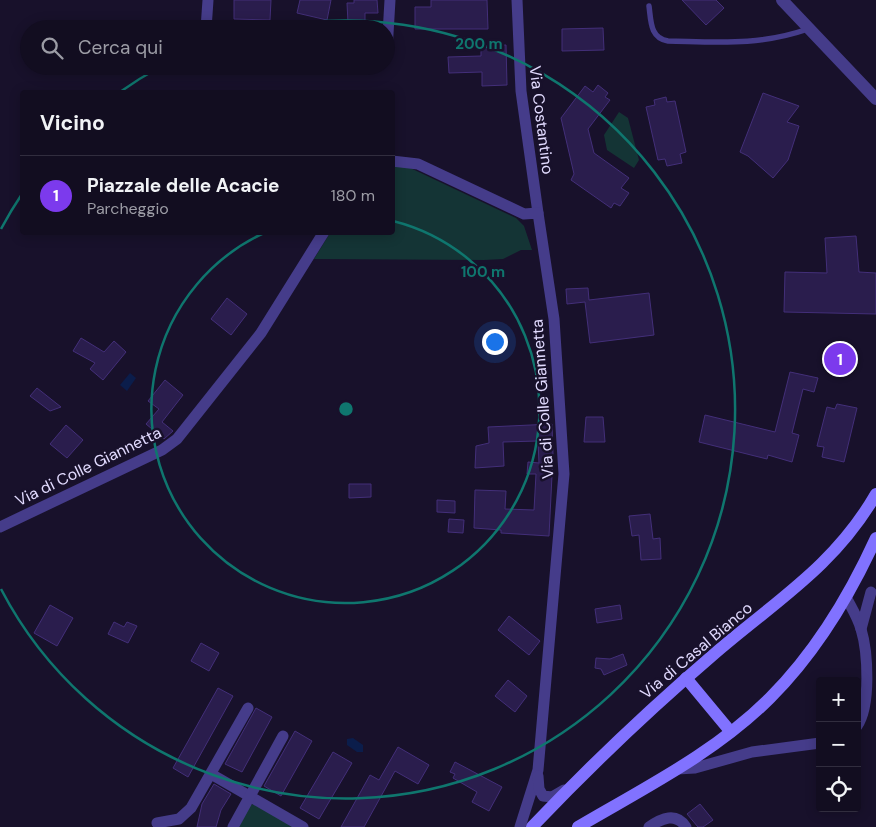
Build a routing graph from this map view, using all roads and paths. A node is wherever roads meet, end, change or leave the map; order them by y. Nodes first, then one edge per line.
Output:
1 (208, 0) edge
2 (390, 0) edge
3 (517, 0) edge
4 (782, 0) edge
5 (650, 6) dead end
6 (207, 20) edge
7 (389, 20) edge
8 (808, 28) junction
9 (876, 99) edge
10 (395, 161) edge
11 (538, 213) junction
12 (322, 235) edge
13 (876, 494) edge
14 (0, 526) edge
15 (876, 538) edge
16 (849, 592) junction
17 (874, 592) edge
18 (861, 629) junction
19 (686, 678) junction
20 (248, 708) dead end
21 (859, 722) edge
22 (730, 731) junction
23 (284, 736) dead end
24 (816, 744) edge
25 (677, 769) junction
26 (538, 770) junction
27 (211, 774) junction
28 (572, 786) junction
29 (248, 796) junction
30 (157, 823) dead end
31 (233, 827) edge
32 (303, 827) edge
33 (520, 827) edge
34 (532, 827) edge
35 (578, 827) edge
36 (649, 827) edge
37 (686, 827) edge

1 - 6 street
2 - 7 street
3 - 11 street, Via Costantino
4 - 8 street
5 - 8 lane
8 - 9 street
10 - 11 street
11 - 26 street, Via di Colle Giannetta
12 - 14 street, Via di Colle Giannetta
13 - 19 main road, Via di Casal Bianco
15 - 16 main road
16 - 17 street
16 - 18 street
16 - 22 main road
17 - 18 street
18 - 21 street
19 - 22 main road
19 - 28 main road, Via di Casal Bianco
20 - 27 street
22 - 25 main road
23 - 29 street
24 - 25 street
25 - 35 main road
26 - 28 street, Via di Colle Giannetta
26 - 33 street, Via di Colle Giannetta
27 - 29 street
27 - 30 street
28 - 34 main road, Via di Casal Bianco
29 - 31 street
29 - 32 street
36 - 37 street

